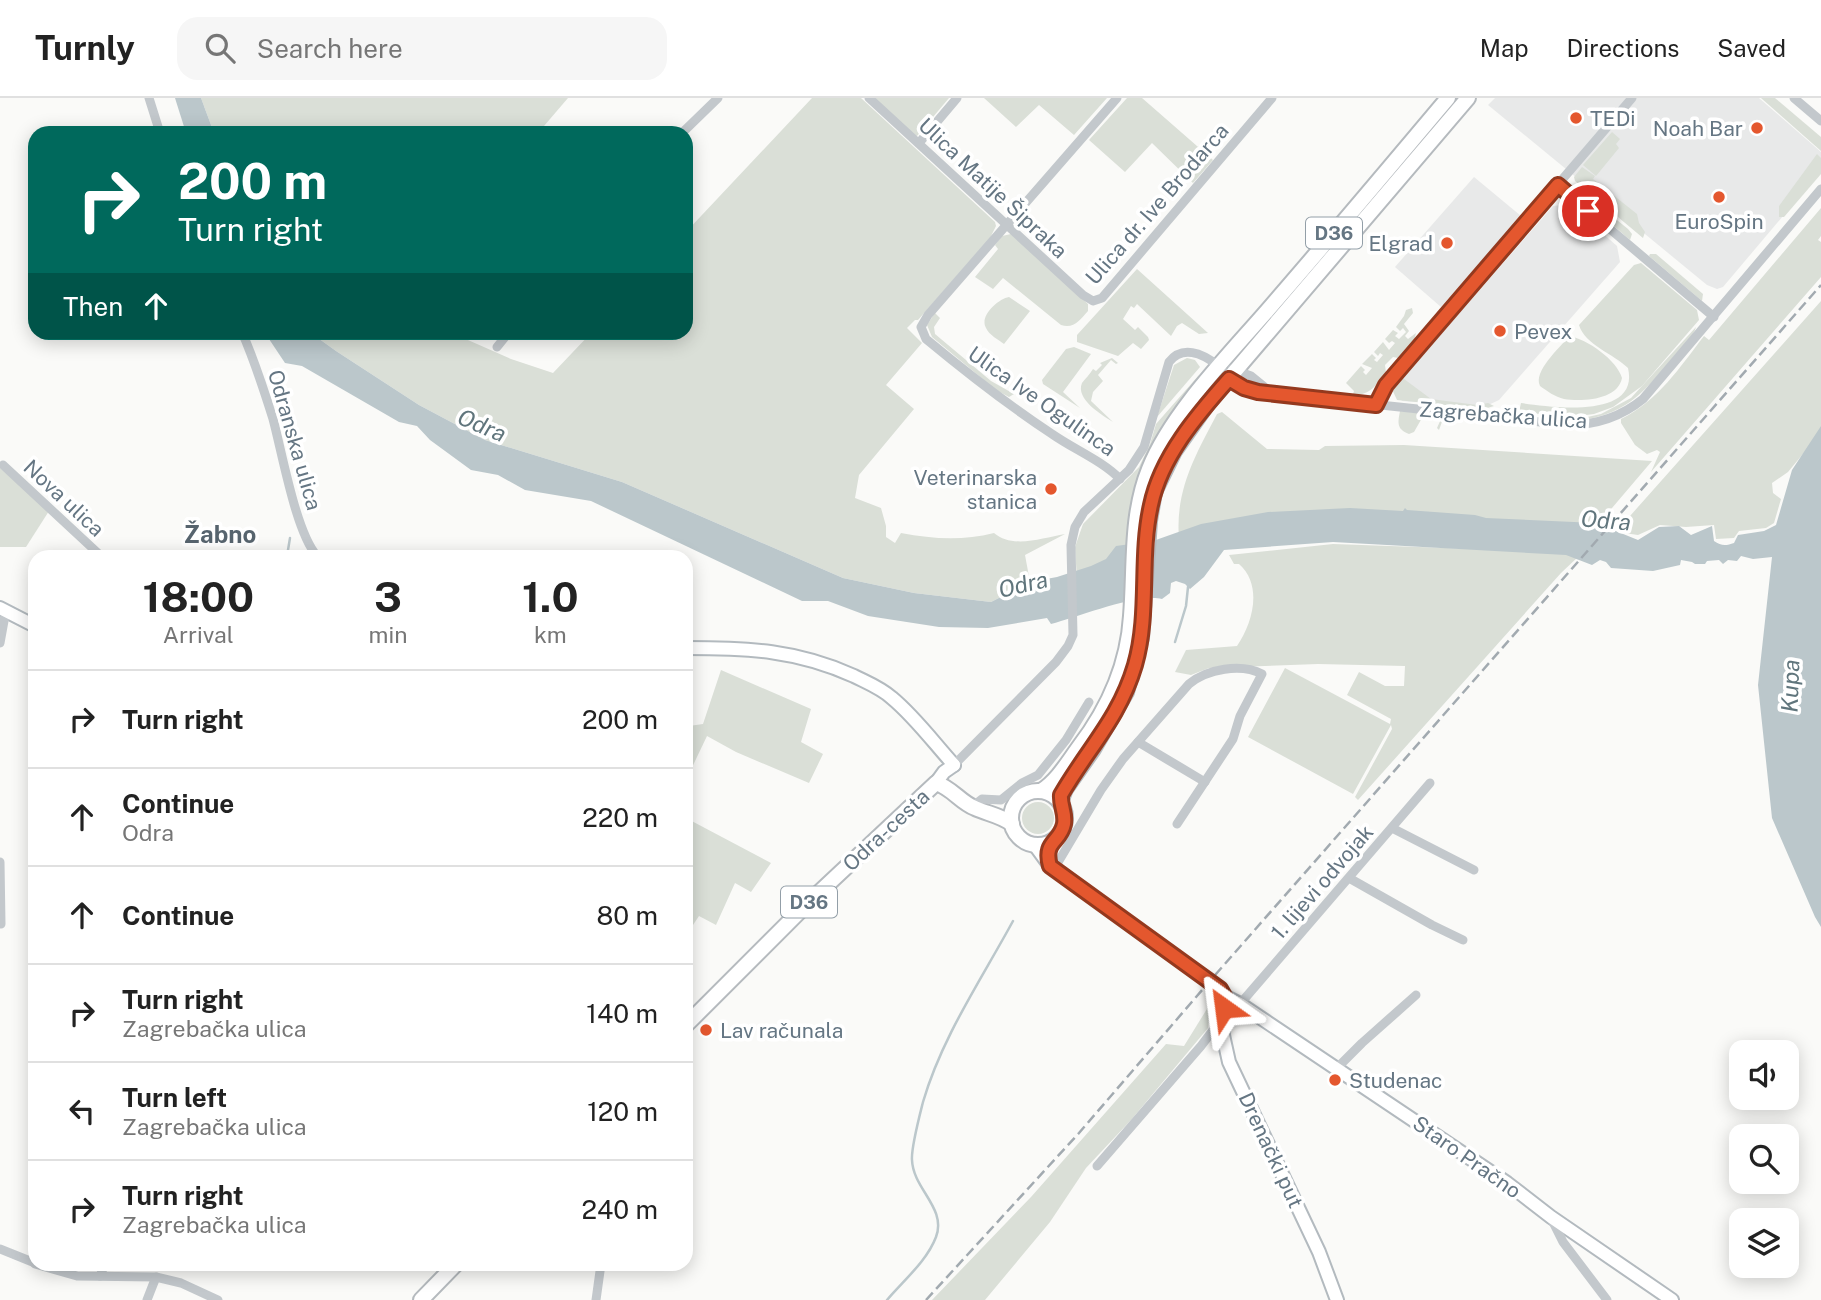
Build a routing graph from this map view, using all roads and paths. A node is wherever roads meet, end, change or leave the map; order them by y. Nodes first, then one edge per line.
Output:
1 (149, 98) edge
2 (718, 98) edge
3 (869, 98) edge
4 (957, 98) edge
5 (1117, 98) edge
6 (1272, 98) edge
7 (1448, 98) edge
8 (1468, 98) edge
9 (1632, 98) edge
10 (1794, 98) edge
11 (1821, 121) edge
12 (158, 126) edge
13 (689, 126) edge
14 (919, 144) junction
15 (1558, 185) junction
16 (1821, 189) edge
17 (1006, 225) junction
18 (1095, 301) joint
19 (1714, 317) junction
20 (245, 340) edge
21 (503, 340) edge
22 (497, 347) dead end
23 (1228, 372) junction
24 (1376, 405) junction
25 (3, 465) dead end
26 (1121, 479) junction
27 (95, 550) edge
28 (312, 550) edge
29 (3, 609) edge
30 (1137, 617) junction
31 (28, 622) edge
32 (1073, 630) joint
33 (0, 643) edge
34 (693, 648) edge
35 (1089, 702) dead end
36 (1138, 742) junction
37 (954, 765) junction
38 (1205, 782) junction
39 (936, 783) junction
40 (1430, 783) dead end
41 (1041, 791) junction
42 (1018, 800) junction
43 (1060, 802) junction
44 (980, 809) junction
45 (1012, 824) junction
46 (1177, 824) dead end
47 (1392, 828) junction
48 (1052, 841) junction
49 (1034, 845) junction
50 (0, 862) edge
51 (1052, 868) junction
52 (1474, 870) dead end
53 (1349, 878) junction
54 (1, 924) edge
55 (1463, 940) dead end
56 (1416, 995) dead end
57 (1224, 996) junction
58 (1240, 1004) junction
59 (1224, 1016) junction
60 (693, 1018) edge
61 (1337, 1068) junction
62 (1097, 1166) dead end
63 (1551, 1217) junction
64 (0, 1249) edge
65 (28, 1261) edge
66 (60, 1271) edge
67 (102, 1271) edge
68 (449, 1271) edge
69 (600, 1271) edge
70 (100, 1276) junction
71 (156, 1277) junction
72 (146, 1300) edge
73 (218, 1300) edge
74 (421, 1300) edge
75 (596, 1300) edge
76 (1337, 1300) edge
77 (1607, 1300) edge
78 (1672, 1300) edge

1 - 12 street
2 - 13 street
3 - 14 street, Ulica Matije Šipraka
4 - 14 street
5 - 17 street
6 - 18 street, Ulica dr. Ive Brodarca
7 - 23 main road, D36
8 - 23 main road, D36
9 - 15 street
10 - 11 street
14 - 17 street, Ulica Matije Šipraka
15 - 19 street
15 - 24 street
16 - 19 street, Zagrebačka ulica
17 - 18 street, Ulica Matije Šipraka
17 - 26 street, Ulica Ive Ogulinca
19 - 24 street, Zagrebačka ulica
20 - 28 street, Odranska ulica
21 - 22 street
23 - 24 street, Zagrebačka ulica
23 - 26 street, Zagrebačka ulica
23 - 30 main road, D36
25 - 27 street, Nova ulica
26 - 32 street, Zagrebačka ulica
29 - 31 main road
29 - 33 street
30 - 41 main road, D36
30 - 43 main road, D36
32 - 37 street, Odra-cesta
34 - 37 main road
35 - 44 street
36 - 38 street
36 - 38 street
36 - 51 street
37 - 39 main road, Odra-cesta
38 - 46 street
39 - 44 main road
39 - 60 main road, Odra-cesta / D36
40 - 47 street, 1. lijevi odvojak
41 - 42 main road, D36
41 - 43 main road
42 - 44 main road, D36
42 - 45 main road
43 - 48 main road, D36
44 - 45 main road
45 - 49 main road
47 - 52 street
47 - 53 street, 1. lijevi odvojak
48 - 49 main road
48 - 51 main road
49 - 51 main road, Staro Pračno
50 - 54 street
51 - 57 main road, Staro Pračno
53 - 55 street
53 - 58 street, 1. lijevi odvojak
56 - 61 street
57 - 58 main road, Staro Pračno
57 - 59 main road, Drenački put
58 - 61 main road, Staro Pračno
59 - 62 street
59 - 76 main road, Drenački put
61 - 63 main road, Staro Pračno
63 - 77 street
63 - 78 main road, Staro Pračno
64 - 65 street
66 - 70 street
67 - 70 street
68 - 74 main road
69 - 75 street
70 - 71 street
71 - 72 street
71 - 73 street

